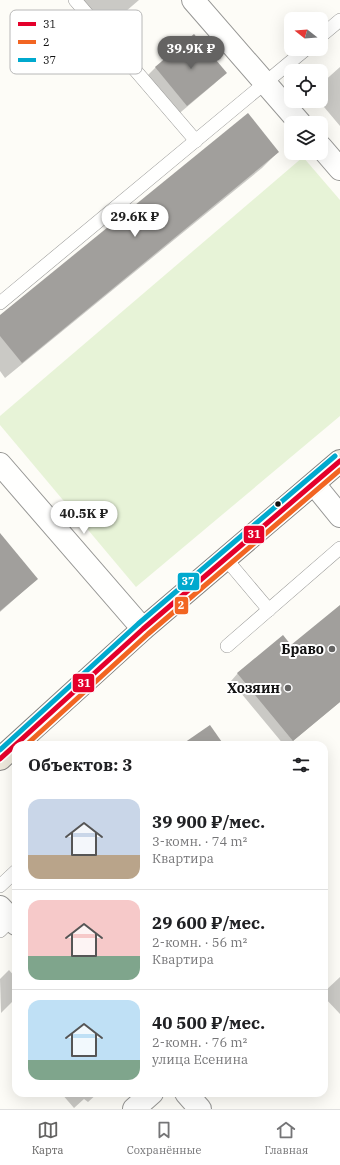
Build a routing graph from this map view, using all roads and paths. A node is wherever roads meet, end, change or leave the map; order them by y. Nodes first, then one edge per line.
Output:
1 (75, 0) edge
2 (193, 0) edge
3 (84, 10) edge
4 (340, 20) edge
5 (328, 30) edge
6 (298, 56) edge
7 (139, 74) edge
8 (266, 84) junction
9 (294, 116) edge
10 (196, 141) junction
11 (328, 155) edge
12 (340, 169) edge
13 (2, 297) edge
14 (340, 461) edge
15 (0, 464) edge
16 (314, 484) junction
17 (340, 516) edge
18 (340, 548) edge
19 (226, 559) junction
20 (269, 610) junction
21 (143, 629) junction
22 (227, 646) dead end
23 (20, 741) edge
24 (12, 748) edge
25 (0, 759) edge
26 (12, 875) edge
27 (0, 886) edge
28 (148, 1097) edge
29 (190, 1097) edge
30 (134, 1109) edge
31 (200, 1109) edge

1 - 3 lane
2 - 8 street
4 - 5 lane
6 - 8 lane
7 - 10 lane
8 - 9 street
8 - 10 lane
10 - 13 lane
11 - 12 street
14 - 16 main road
15 - 21 street
16 - 17 street
16 - 19 main road
18 - 20 lane
19 - 20 lane
19 - 21 main road
20 - 22 lane
21 - 23 main road
24 - 25 main road
26 - 27 lane
28 - 30 street
29 - 31 street

